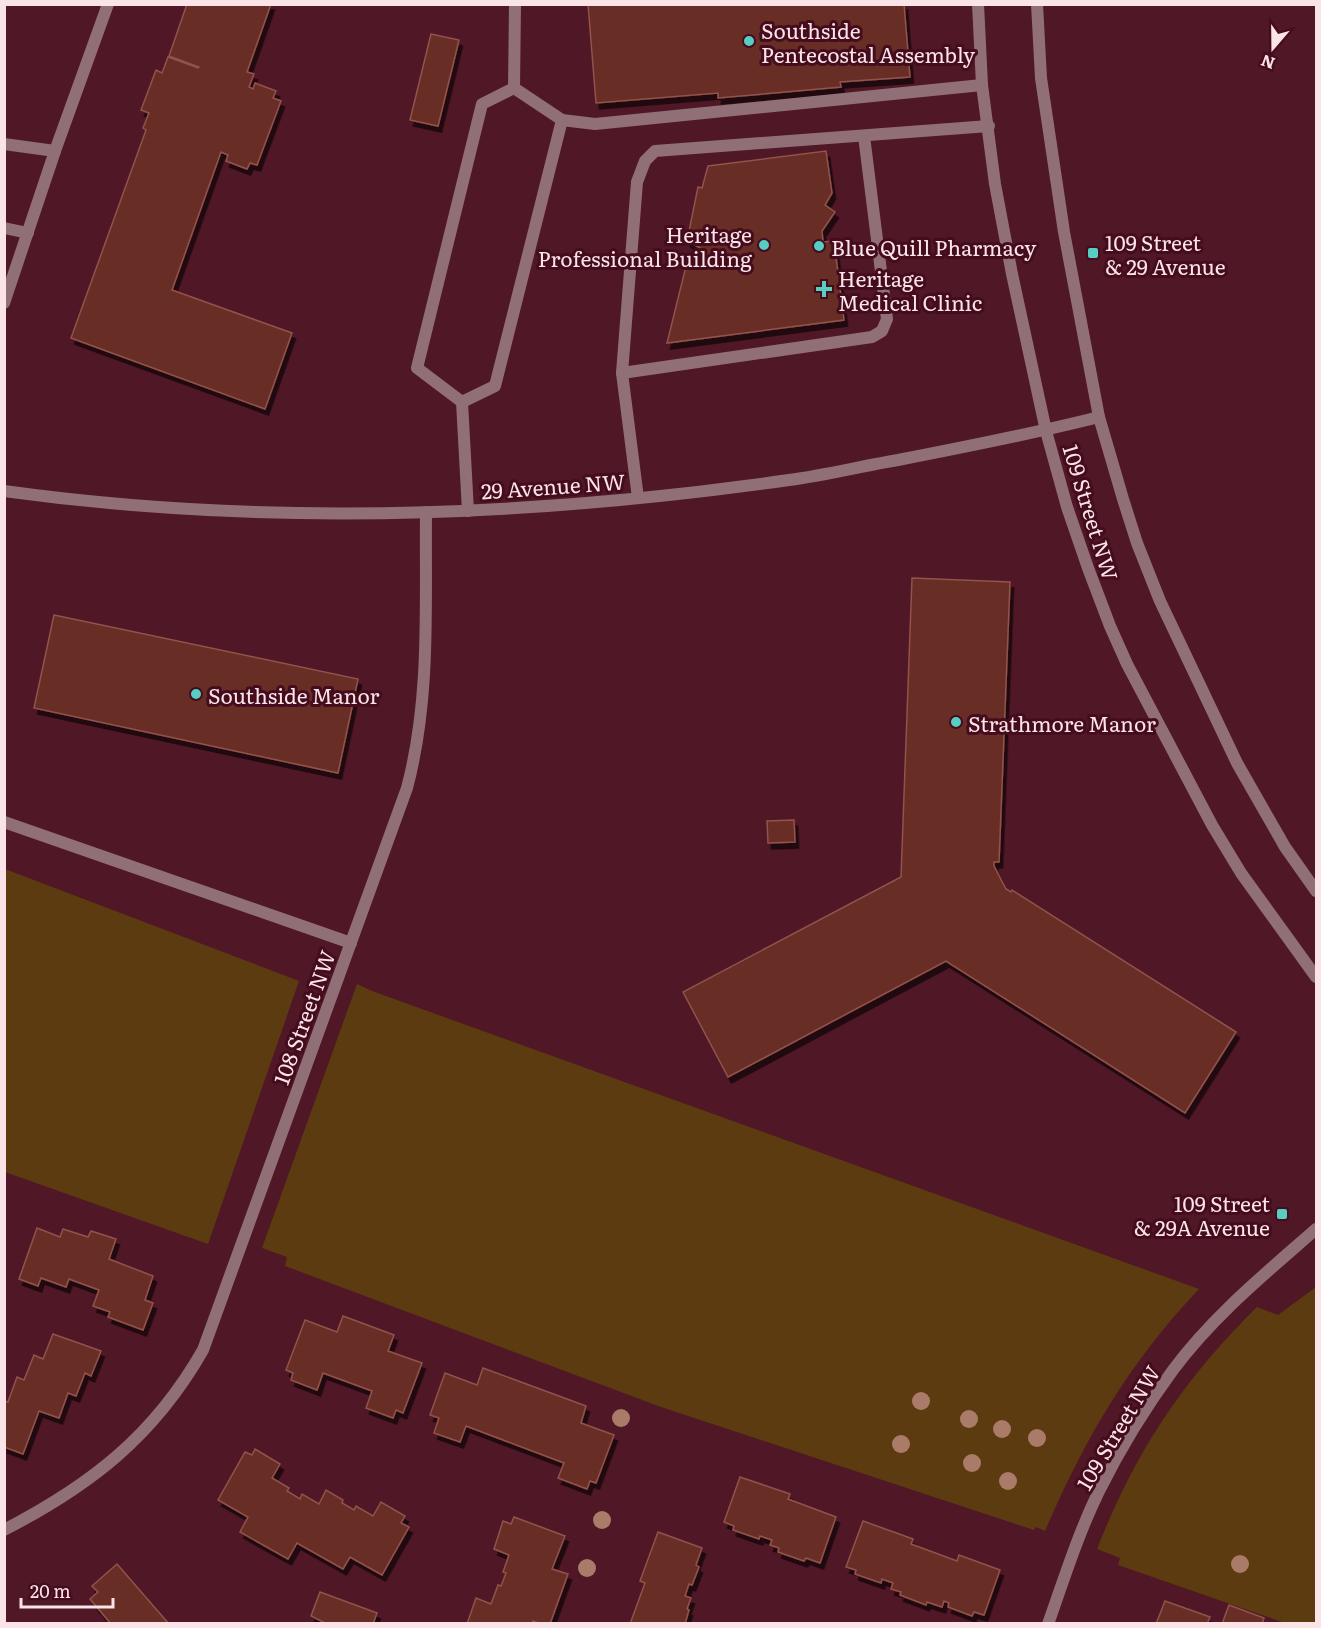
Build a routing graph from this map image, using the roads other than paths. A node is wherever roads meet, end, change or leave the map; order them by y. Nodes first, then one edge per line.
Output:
1 (108, 4) edge
2 (515, 4) edge
3 (978, 4) edge
4 (1037, 4) edge
5 (982, 85) junction
6 (514, 88) junction
7 (561, 120) junction
8 (989, 126) junction
9 (864, 136) junction
10 (4, 144) edge
11 (55, 152) junction
12 (4, 228) edge
13 (28, 233) junction
14 (4, 303) edge
15 (622, 373) junction
16 (462, 402) junction
17 (1099, 417) junction
18 (1046, 431) junction
19 (4, 491) edge
20 (638, 498) junction
21 (468, 511) junction
22 (426, 512) junction
23 (4, 822) edge
24 (1317, 891) edge
25 (351, 943) junction
26 (1317, 977) edge
27 (1317, 1230) edge
28 (4, 1530) edge
29 (1048, 1623) edge

1 - 11 street
2 - 6 street
3 - 5 street, 109 Street NW
4 - 17 street, 109 Street NW
5 - 7 street
5 - 8 street, 109 Street NW
6 - 7 street
6 - 16 street
7 - 16 street
8 - 9 street
8 - 18 street, 109 Street NW
9 - 15 street
9 - 15 street
10 - 11 street
11 - 13 street
12 - 13 street
13 - 14 street
15 - 20 street
16 - 21 street
17 - 18 street, 29 Avenue NW
17 - 24 street, 109 Street NW
18 - 20 street, 29 Avenue NW
18 - 26 street, 109 Street NW
19 - 22 street, 29 Avenue NW
20 - 21 street, 29 Avenue NW
21 - 22 street, 29 Avenue NW
22 - 25 street, 108 Street NW
23 - 25 street
25 - 28 street, 108 Street NW
27 - 29 street, 109 Street NW

